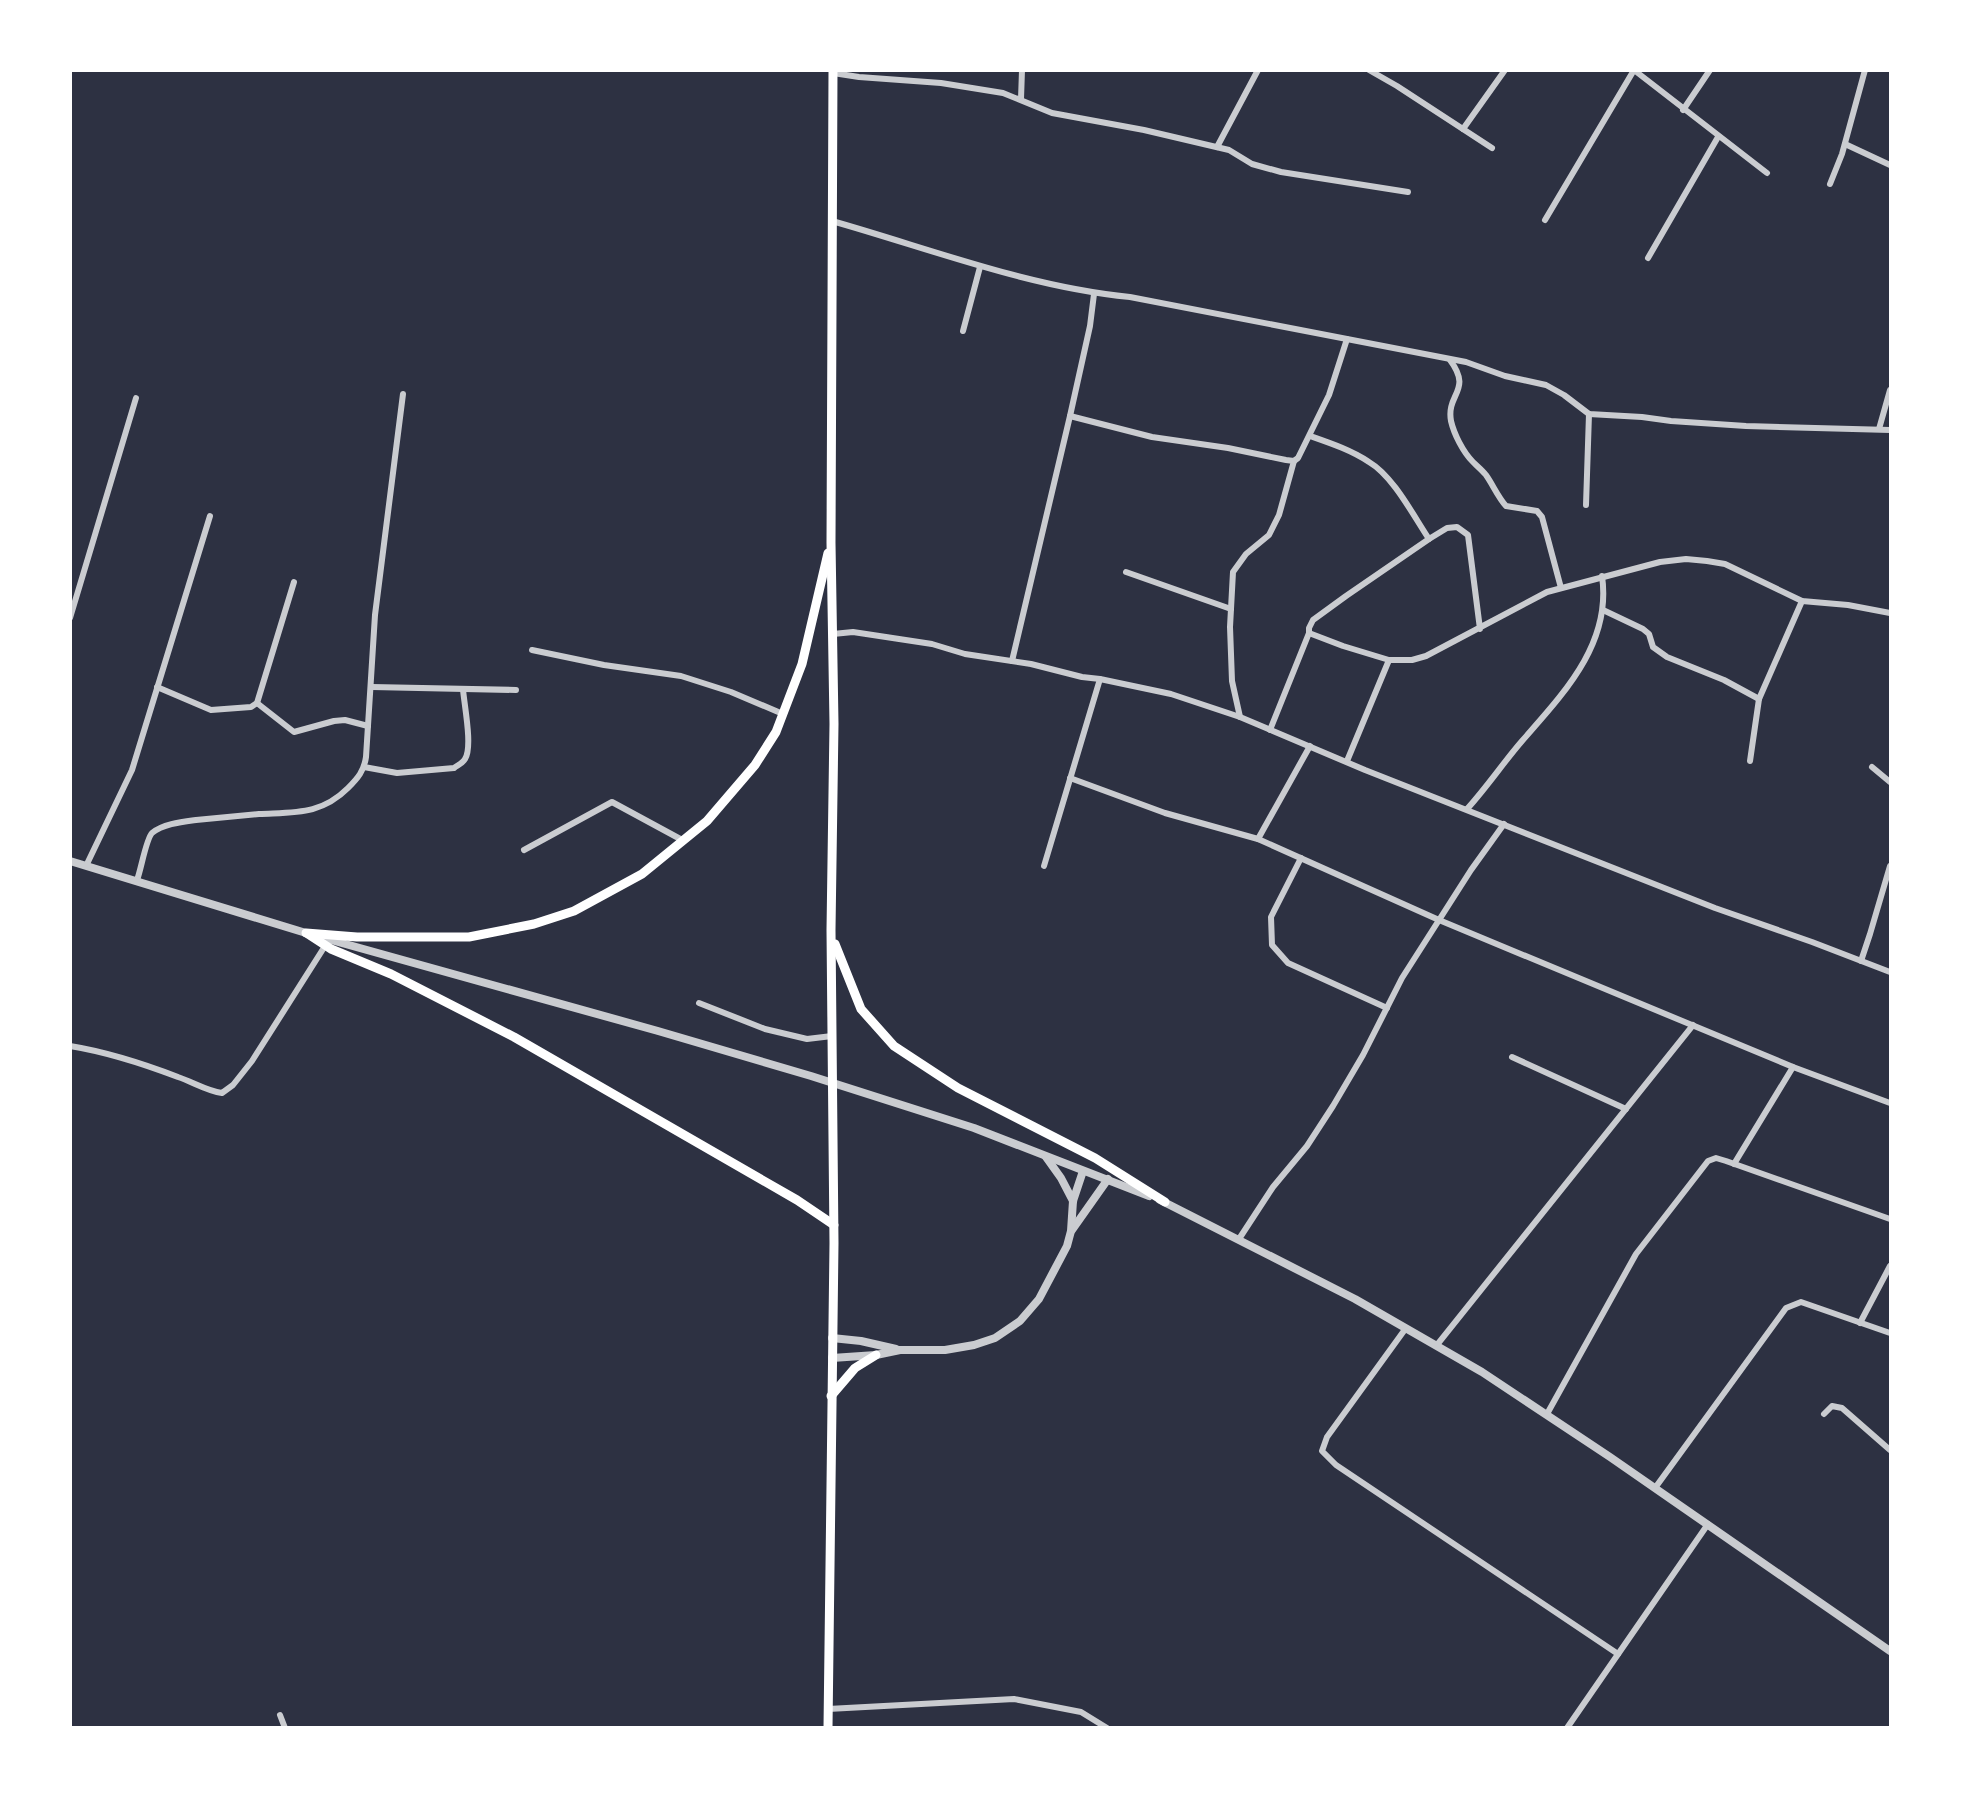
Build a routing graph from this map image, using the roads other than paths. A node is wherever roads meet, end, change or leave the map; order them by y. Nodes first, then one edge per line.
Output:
1 (1022, 70) edge
2 (1258, 70) edge
3 (1505, 70) edge
4 (1710, 70) edge
5 (1865, 70) edge
6 (1369, 71) edge
7 (833, 72) edge
8 (1021, 99) junction
9 (1683, 110) junction
10 (1463, 129) junction
11 (1718, 137) junction
12 (1845, 144) junction
13 (1216, 147) junction
14 (1492, 148) dead end
15 (1890, 165) edge
16 (1767, 173) dead end
17 (1830, 184) dead end
18 (1408, 192) dead end
19 (1545, 220) dead end
20 (832, 221) junction
21 (1648, 258) dead end
22 (980, 267) junction
23 (1094, 294) junction
24 (963, 331) dead end
25 (1347, 339) junction
26 (1450, 359) junction
27 (1890, 390) edge
28 (403, 394) dead end
29 (135, 398) dead end
30 (1589, 414) junction
31 (1070, 416) junction
32 (1879, 429) junction
33 (1890, 430) edge
34 (1310, 436) junction
35 (1294, 460) junction
36 (1586, 505) dead end
37 (210, 516) dead end
38 (1429, 538) junction
39 (831, 543) junction
40 (1125, 572) dead end
41 (1602, 576) junction
42 (294, 582) dead end
43 (1561, 588) junction
44 (1802, 601) junction
45 (1231, 609) junction
46 (1603, 610) junction
47 (1890, 613) edge
48 (70, 618) edge
49 (1480, 628) junction
50 (1309, 633) junction
51 (833, 634) junction
52 (532, 650) dead end
53 (1389, 660) junction
54 (1012, 661) junction
55 (1100, 679) junction
56 (157, 687) junction
57 (372, 687) junction
58 (463, 688) junction
59 (516, 690) dead end
60 (1759, 699) junction
61 (257, 703) junction
62 (783, 714) junction
63 (1240, 717) junction
64 (368, 726) junction
65 (1270, 730) junction
66 (1310, 746) junction
67 (1347, 761) junction
68 (1750, 761) dead end
69 (364, 767) junction
70 (1872, 767) dead end
71 (1070, 778) junction
72 (1890, 782) edge
73 (1467, 809) junction
74 (1504, 824) junction
75 (1258, 839) junction
76 (684, 841) junction
77 (524, 850) dead end
78 (1301, 858) junction
79 (70, 861) edge
80 (86, 866) junction
81 (1044, 866) dead end
82 (1890, 866) edge
83 (137, 880) junction
84 (1439, 920) junction
85 (831, 930) junction
86 (306, 933) junction
87 (325, 945) junction
88 (1861, 961) junction
89 (1890, 972) edge
90 (699, 1003) dead end
91 (1387, 1008) junction
92 (1693, 1025) junction
93 (832, 1036) junction
94 (70, 1046) edge
95 (1512, 1057) dead end
96 (1793, 1067) junction
97 (1890, 1103) edge
98 (1626, 1109) junction
99 (1045, 1156) junction
100 (1734, 1164) junction
101 (1083, 1171) junction
102 (1108, 1179) junction
103 (1073, 1201) junction
104 (1166, 1203) junction
105 (1890, 1219) edge
106 (834, 1225) junction
107 (1071, 1231) junction
108 (1239, 1239) junction
109 (1890, 1266) edge
110 (1860, 1323) junction
111 (1406, 1328) junction
112 (1890, 1333) edge
113 (832, 1338) junction
114 (1436, 1346) junction
115 (900, 1350) junction
116 (876, 1355) junction
117 (832, 1358) junction
118 (831, 1396) junction
119 (1546, 1414) junction
120 (1824, 1414) dead end
121 (1890, 1450) edge
122 (1655, 1488) junction
123 (1708, 1524) junction
124 (1890, 1651) edge
125 (1618, 1654) junction
126 (828, 1709) junction
127 (280, 1715) dead end
128 (285, 1728) edge
129 (828, 1728) edge
130 (1107, 1728) edge
131 (1567, 1728) edge

1 - 8 street
2 - 13 street
3 - 10 street
4 - 9 street
5 - 12 street
6 - 10 street
7 - 8 street
7 - 20 main road
8 - 13 street
9 - 11 street
9 - 19 street
10 - 14 street
11 - 16 street
11 - 21 street
12 - 15 street
12 - 17 street
13 - 18 street
20 - 22 street
20 - 39 main road
22 - 23 street
22 - 24 street
23 - 25 street
23 - 31 street
25 - 26 street
25 - 34 street
26 - 30 street
26 - 43 street
27 - 32 street
28 - 57 street
29 - 48 street
30 - 32 street
30 - 36 street
31 - 35 street
31 - 54 street
32 - 33 street
34 - 35 street
34 - 38 street
35 - 45 street
37 - 56 street
38 - 49 street
38 - 50 street
39 - 51 main road
39 - 62 main road
40 - 45 street
41 - 43 street
41 - 44 street
41 - 46 street
42 - 61 street
43 - 49 street
44 - 47 street
44 - 60 street
45 - 63 street
46 - 60 street
46 - 73 street
49 - 53 street
50 - 53 street
50 - 65 street
51 - 54 street
51 - 85 main road
52 - 62 street
53 - 67 street
54 - 55 street
55 - 63 street
55 - 71 street
56 - 61 street
56 - 80 street
57 - 58 street
57 - 64 street
58 - 59 street
58 - 69 street
60 - 68 street
61 - 64 street
62 - 76 main road
63 - 65 street
64 - 69 street
65 - 66 street
66 - 67 street
66 - 75 street
67 - 73 street
69 - 83 street
70 - 72 street
71 - 75 street
71 - 81 street
73 - 74 street
74 - 84 street
74 - 88 street
75 - 78 street
76 - 77 street
76 - 86 main road
78 - 84 street
78 - 91 street
79 - 80 street
80 - 83 street
82 - 88 street
83 - 86 street
84 - 91 street
84 - 92 street
85 - 93 main road
85 - 104 main road
86 - 87 main road
86 - 99 street
87 - 94 street
87 - 106 main road
88 - 89 street
90 - 93 street
91 - 108 street
92 - 96 street
92 - 98 street
93 - 106 main road
95 - 98 street
96 - 97 street
96 - 100 street
98 - 114 street
99 - 101 street
99 - 103 street
100 - 105 street
100 - 119 street
101 - 102 street
101 - 103 street
102 - 104 street
102 - 107 street
103 - 107 street
104 - 108 street
106 - 113 main road
107 - 115 street
108 - 111 street
109 - 110 street
110 - 112 street
110 - 122 street
111 - 114 street
111 - 125 street
113 - 115 street
113 - 117 main road
114 - 119 street
115 - 116 street
116 - 117 street
116 - 118 main road
117 - 118 main road
118 - 126 main road
119 - 122 street
120 - 121 street
122 - 123 street
123 - 124 street
123 - 125 street
125 - 131 street
126 - 129 main road
126 - 130 street
127 - 128 street

